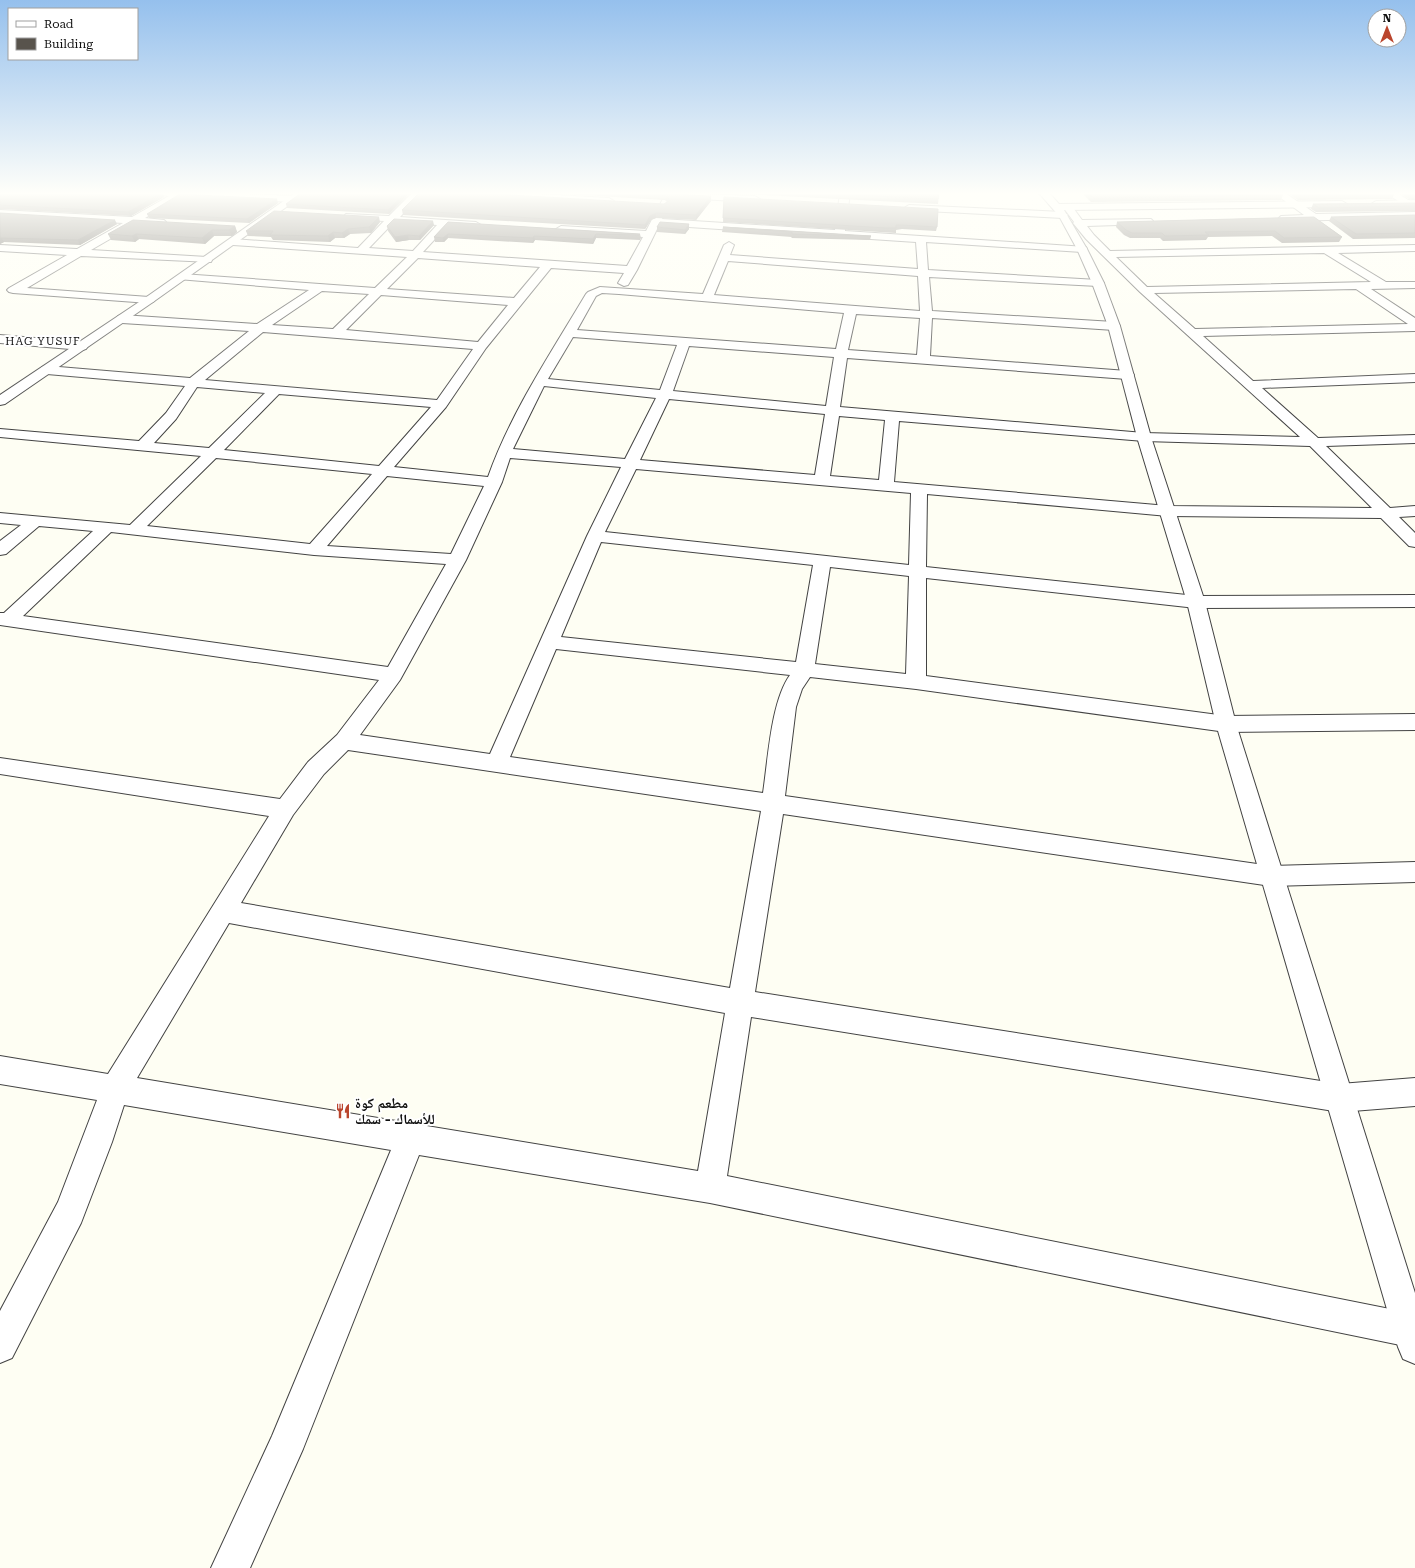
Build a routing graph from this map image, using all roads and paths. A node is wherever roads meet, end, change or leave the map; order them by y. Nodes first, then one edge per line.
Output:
1 (55, 266) edge
2 (198, 266) edge
3 (404, 266) edge
4 (546, 266) edge
5 (578, 266) edge
6 (634, 266) edge
7 (721, 266) edge
8 (832, 266) edge
9 (923, 266) edge
10 (1090, 266) edge
11 (1120, 266) edge
12 (1353, 266) edge
13 (632, 270) junction
14 (923, 273) junction
15 (182, 277) junction
16 (1098, 283) junction
17 (1383, 285) junction
18 (1415, 285) edge
19 (1358, 286) junction
20 (319, 288) junction
21 (0, 289) edge
22 (15, 290) junction
23 (619, 290) junction
24 (1144, 290) junction
25 (377, 292) junction
26 (707, 298) junction
27 (149, 300) junction
28 (517, 302) junction
29 (851, 310) junction
30 (926, 315) junction
31 (122, 319) junction
32 (1415, 324) edge
33 (1114, 326) junction
34 (1415, 327) edge
35 (260, 328) junction
36 (336, 334) junction
37 (569, 334) junction
38 (1191, 334) junction
39 (0, 339) edge
40 (685, 341) junction
41 (82, 346) junction
42 (481, 346) junction
43 (841, 354) junction
44 (923, 359) junction
45 (47, 370) junction
46 (1127, 374) junction
47 (1415, 378) edge
48 (194, 382) junction
49 (540, 382) junction
50 (1250, 385) junction
51 (274, 390) junction
52 (666, 393) junction
53 (0, 401) edge
54 (441, 404) junction
55 (833, 411) junction
56 (892, 416) junction
57 (0, 433) edge
58 (1144, 437) junction
59 (1415, 439) edge
60 (1314, 442) junction
61 (143, 446) junction
62 (213, 453) junction
63 (504, 453) junction
64 (631, 464) junction
65 (382, 471) junction
66 (822, 480) junction
67 (494, 482) junction
68 (886, 486) junction
69 (919, 490) junction
70 (1168, 511) junction
71 (1415, 511) edge
72 (1385, 513) junction
73 (0, 518) edge
74 (35, 521) junction
75 (107, 527) junction
76 (134, 530) junction
77 (595, 536) junction
78 (1415, 542) edge
79 (0, 550) edge
80 (314, 550) junction
81 (457, 560) junction
82 (822, 561) junction
83 (919, 573) junction
84 (1415, 601) edge
85 (1196, 602) junction
86 (4, 620) edge
87 (550, 642) junction
88 (805, 669) junction
89 (393, 675) junction
90 (916, 682) junction
91 (1415, 722) edge
92 (1226, 724) junction
93 (344, 741) junction
94 (497, 762) junction
95 (0, 766) edge
96 (773, 804) junction
97 (285, 809) junction
98 (1415, 872) edge
99 (1271, 876) junction
100 (224, 911) junction
101 (741, 1003) junction
102 (0, 1070) edge
103 (115, 1089) junction
104 (1411, 1097) edge
105 (1340, 1098) junction
106 (411, 1138) junction
107 (710, 1188) junction
108 (1412, 1338) edge
109 (0, 1346) edge
110 (230, 1568) edge

1 - 22 street
2 - 15 street
3 - 25 street
4 - 28 street
5 - 13 street
6 - 13 street
7 - 26 street
8 - 14 street
9 - 14 street
10 - 16 street
11 - 24 street
12 - 17 street
13 - 23 street
14 - 16 street
14 - 30 street
15 - 20 street
15 - 27 street
16 - 33 street
17 - 18 street
17 - 19 street
19 - 24 street
19 - 32 street
20 - 25 street
20 - 35 street
21 - 22 street
22 - 27 street
23 - 26 street
23 - 37 street
24 - 38 street
25 - 28 street
25 - 36 street
26 - 29 street
27 - 31 street
28 - 42 street
29 - 30 street
29 - 43 street
30 - 33 street
30 - 44 street
31 - 35 street
31 - 41 street
33 - 46 street
34 - 38 street
35 - 36 street
35 - 48 street
36 - 42 street
37 - 40 street
37 - 49 street
38 - 50 street
39 - 41 street
40 - 43 street
40 - 52 street
41 - 45 street
42 - 54 street
43 - 44 street
43 - 55 street
44 - 46 street
45 - 48 street
45 - 53 street
46 - 58 street
47 - 50 street
48 - 51 street
48 - 61 street
49 - 52 street
49 - 63 street
50 - 60 street
51 - 54 street
51 - 62 street
52 - 55 street
52 - 64 street
54 - 65 street
55 - 56 street
55 - 66 street
56 - 58 street
56 - 68 street
57 - 61 street
58 - 60 street
58 - 70 street
59 - 60 street
60 - 72 street
61 - 62 street
62 - 65 street
62 - 76 street
63 - 64 street
63 - 67 street
64 - 66 street
64 - 77 street
65 - 67 street
65 - 80 street
66 - 68 street
67 - 81 street
68 - 69 street
69 - 70 street
69 - 83 street
70 - 72 street
70 - 85 street
71 - 72 street
72 - 78 street
73 - 74 street
74 - 75 street
74 - 79 street
75 - 76 street
75 - 86 street
76 - 80 street
77 - 82 street
77 - 87 street
80 - 81 street
81 - 89 street
82 - 83 street
82 - 88 street
83 - 85 street
83 - 90 street
84 - 85 street
85 - 92 street
86 - 89 street
87 - 88 street
87 - 94 street
88 - 90 street
88 - 96 street
89 - 93 street
90 - 92 street
91 - 92 street
92 - 99 street
93 - 94 street
93 - 97 street
94 - 96 street
95 - 97 street
96 - 99 street
96 - 101 street
97 - 100 street
98 - 99 street
99 - 105 street
100 - 101 street
100 - 103 street
101 - 105 street
101 - 107 street
102 - 103 street
103 - 106 street
103 - 109 street
104 - 105 street
105 - 108 street
106 - 107 street
106 - 110 street
107 - 108 street

